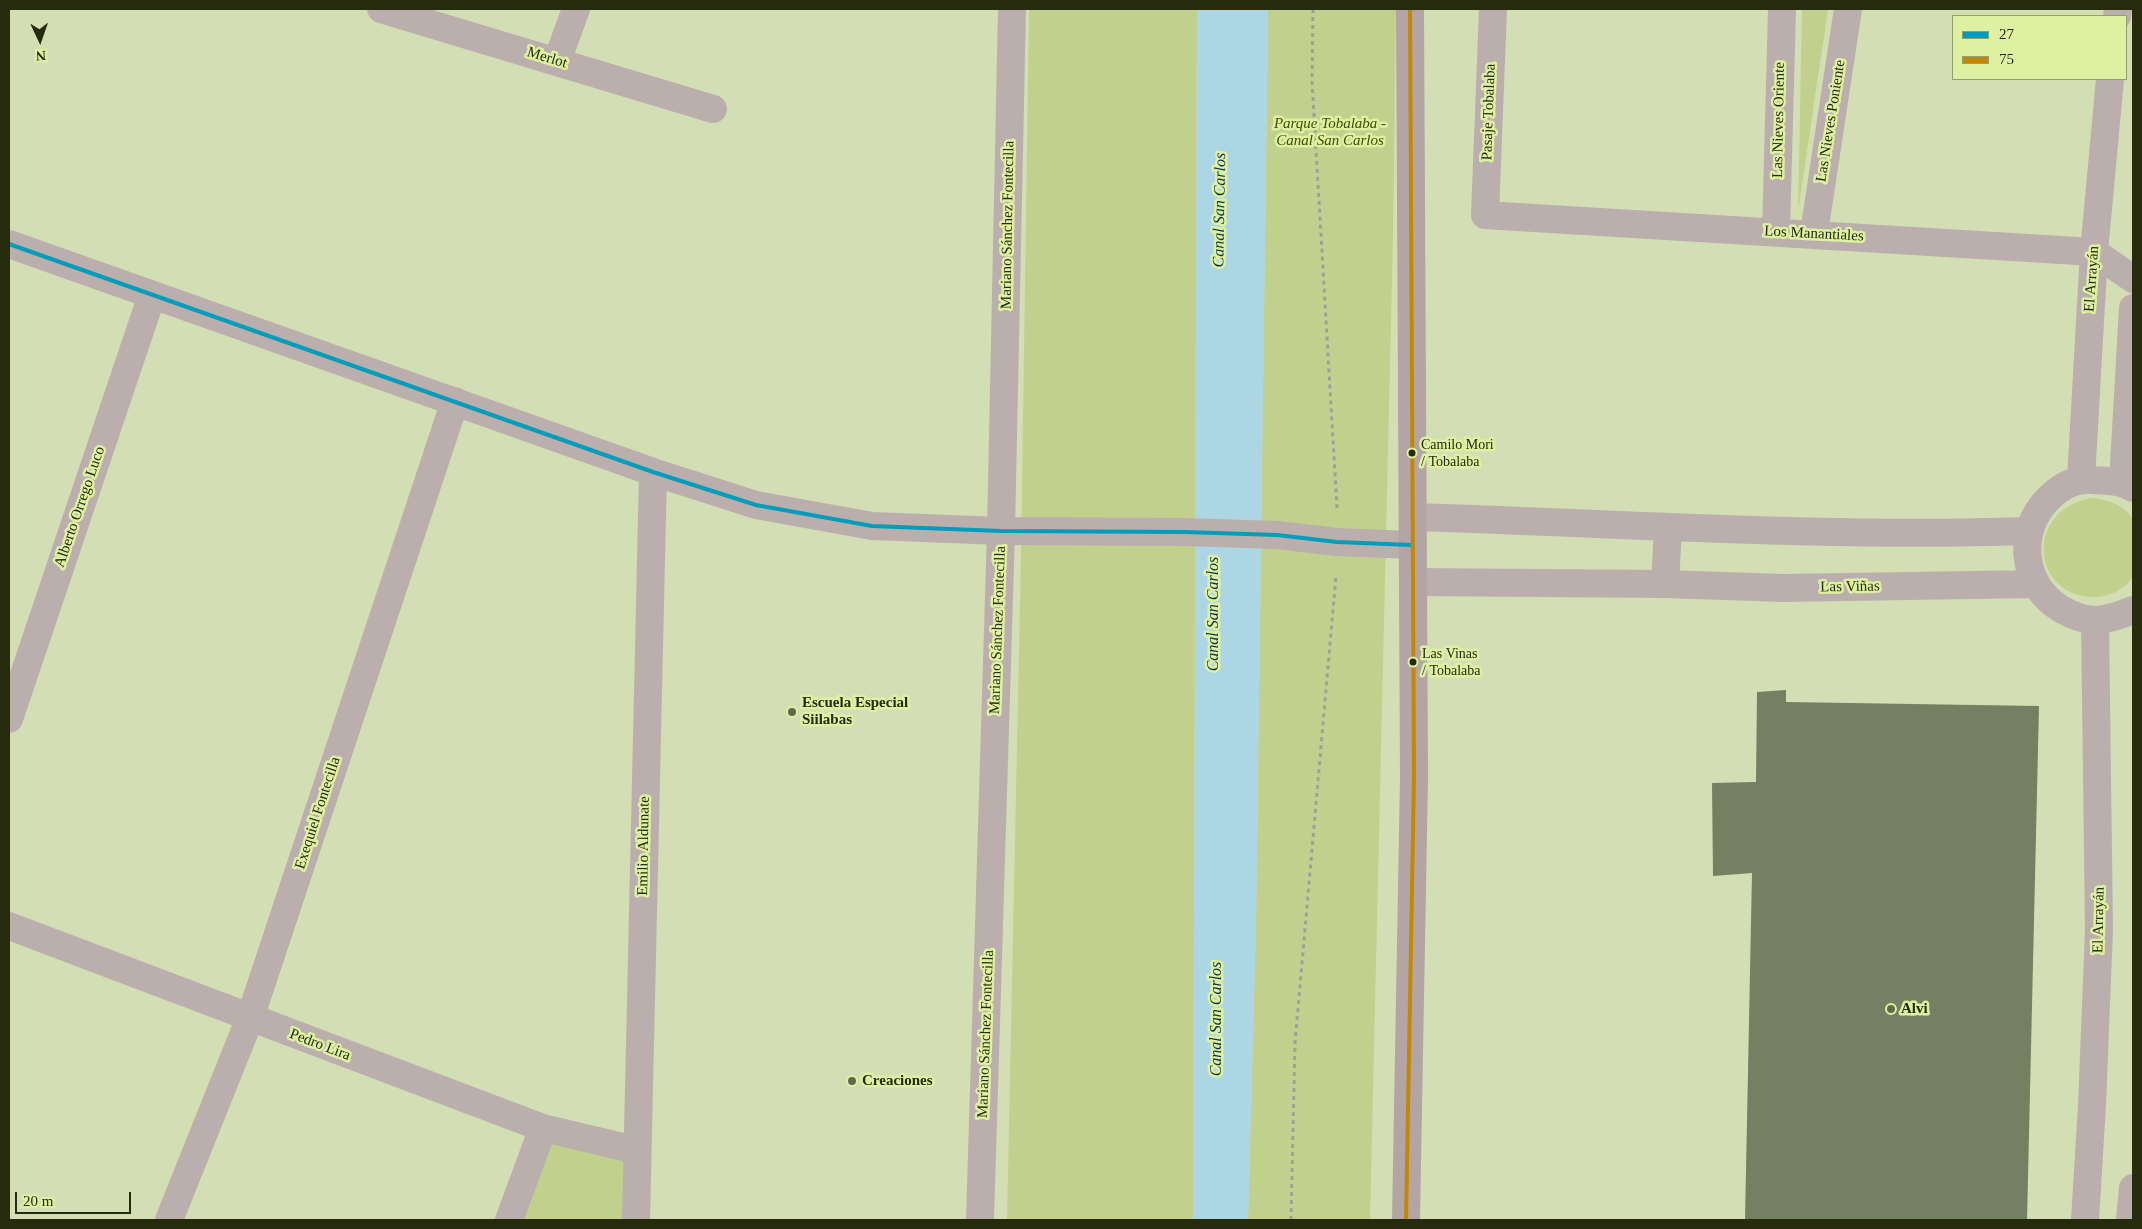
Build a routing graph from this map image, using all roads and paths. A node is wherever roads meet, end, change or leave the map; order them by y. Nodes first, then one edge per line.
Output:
1 (381, 9) edge
2 (576, 9) edge
3 (1012, 9) edge
4 (1313, 9) edge
5 (1410, 9) edge
6 (1493, 9) edge
7 (1782, 9) edge
8 (1848, 9) edge
9 (557, 61) junction
10 (2110, 80) edge
11 (713, 109) dead end
12 (1485, 215) joint
13 (1776, 232) junction
14 (1814, 234) junction
15 (9, 244) edge
16 (2094, 252) junction
17 (2133, 279) edge
18 (152, 295) junction
19 (2133, 308) edge
20 (455, 402) junction
21 (653, 472) junction
22 (2081, 479) junction
23 (2128, 485) edge
24 (1338, 511) dead end
25 (1413, 517) junction
26 (1668, 527) junction
27 (1001, 531) junction
28 (2028, 531) junction
29 (1412, 546) junction
30 (1336, 575) dead end
31 (1413, 582) junction
32 (1665, 584) junction
33 (2035, 584) junction
34 (2133, 610) edge
35 (2095, 620) junction
36 (9, 720) edge
37 (9, 926) edge
38 (250, 1018) junction
39 (543, 1128) junction
40 (636, 1150) junction
41 (2133, 1188) edge
42 (169, 1220) edge
43 (509, 1220) edge
44 (636, 1220) edge
45 (980, 1220) edge
46 (1290, 1220) edge
47 (1406, 1220) edge
48 (2085, 1220) edge
49 (2130, 1220) edge

1 - 9 street, Merlot
2 - 9 street
3 - 27 street, Mariano Sánchez Fontecilla
4 - 24 path
5 - 25 main road
6 - 12 street, Pasaje Tobalaba
7 - 13 street, Las Nieves Oriente
8 - 14 street, Las Nieves Poniente
9 - 11 street, Merlot
10 - 16 street, El Arrayán
12 - 13 street, Los Manantiales
13 - 14 street, Los Manantiales
14 - 16 street, Los Manantiales
15 - 18 street
16 - 17 street
16 - 22 street, El Arrayán
18 - 20 street
18 - 36 street, Alberto Orrego Luco
19 - 23 street
20 - 21 street
20 - 38 street, Exequiel Fontecilla
21 - 27 street
21 - 40 street, Emilio Aldunate
22 - 23 street
22 - 28 street
25 - 26 street
25 - 29 main road
26 - 28 street
26 - 32 street
27 - 29 street
27 - 45 street, Mariano Sánchez Fontecilla
28 - 33 street
29 - 31 main road
30 - 46 path
31 - 32 street, Las Viñas
31 - 47 main road
32 - 33 street, Las Viñas
33 - 35 street
34 - 35 street
35 - 48 street, El Arrayán
37 - 38 street, Pedro Lira
38 - 39 street, Pedro Lira
38 - 42 street, Exequiel Fontecilla
39 - 40 street, Pedro Lira
39 - 43 street
40 - 44 street, Emilio Aldunate
41 - 49 street

